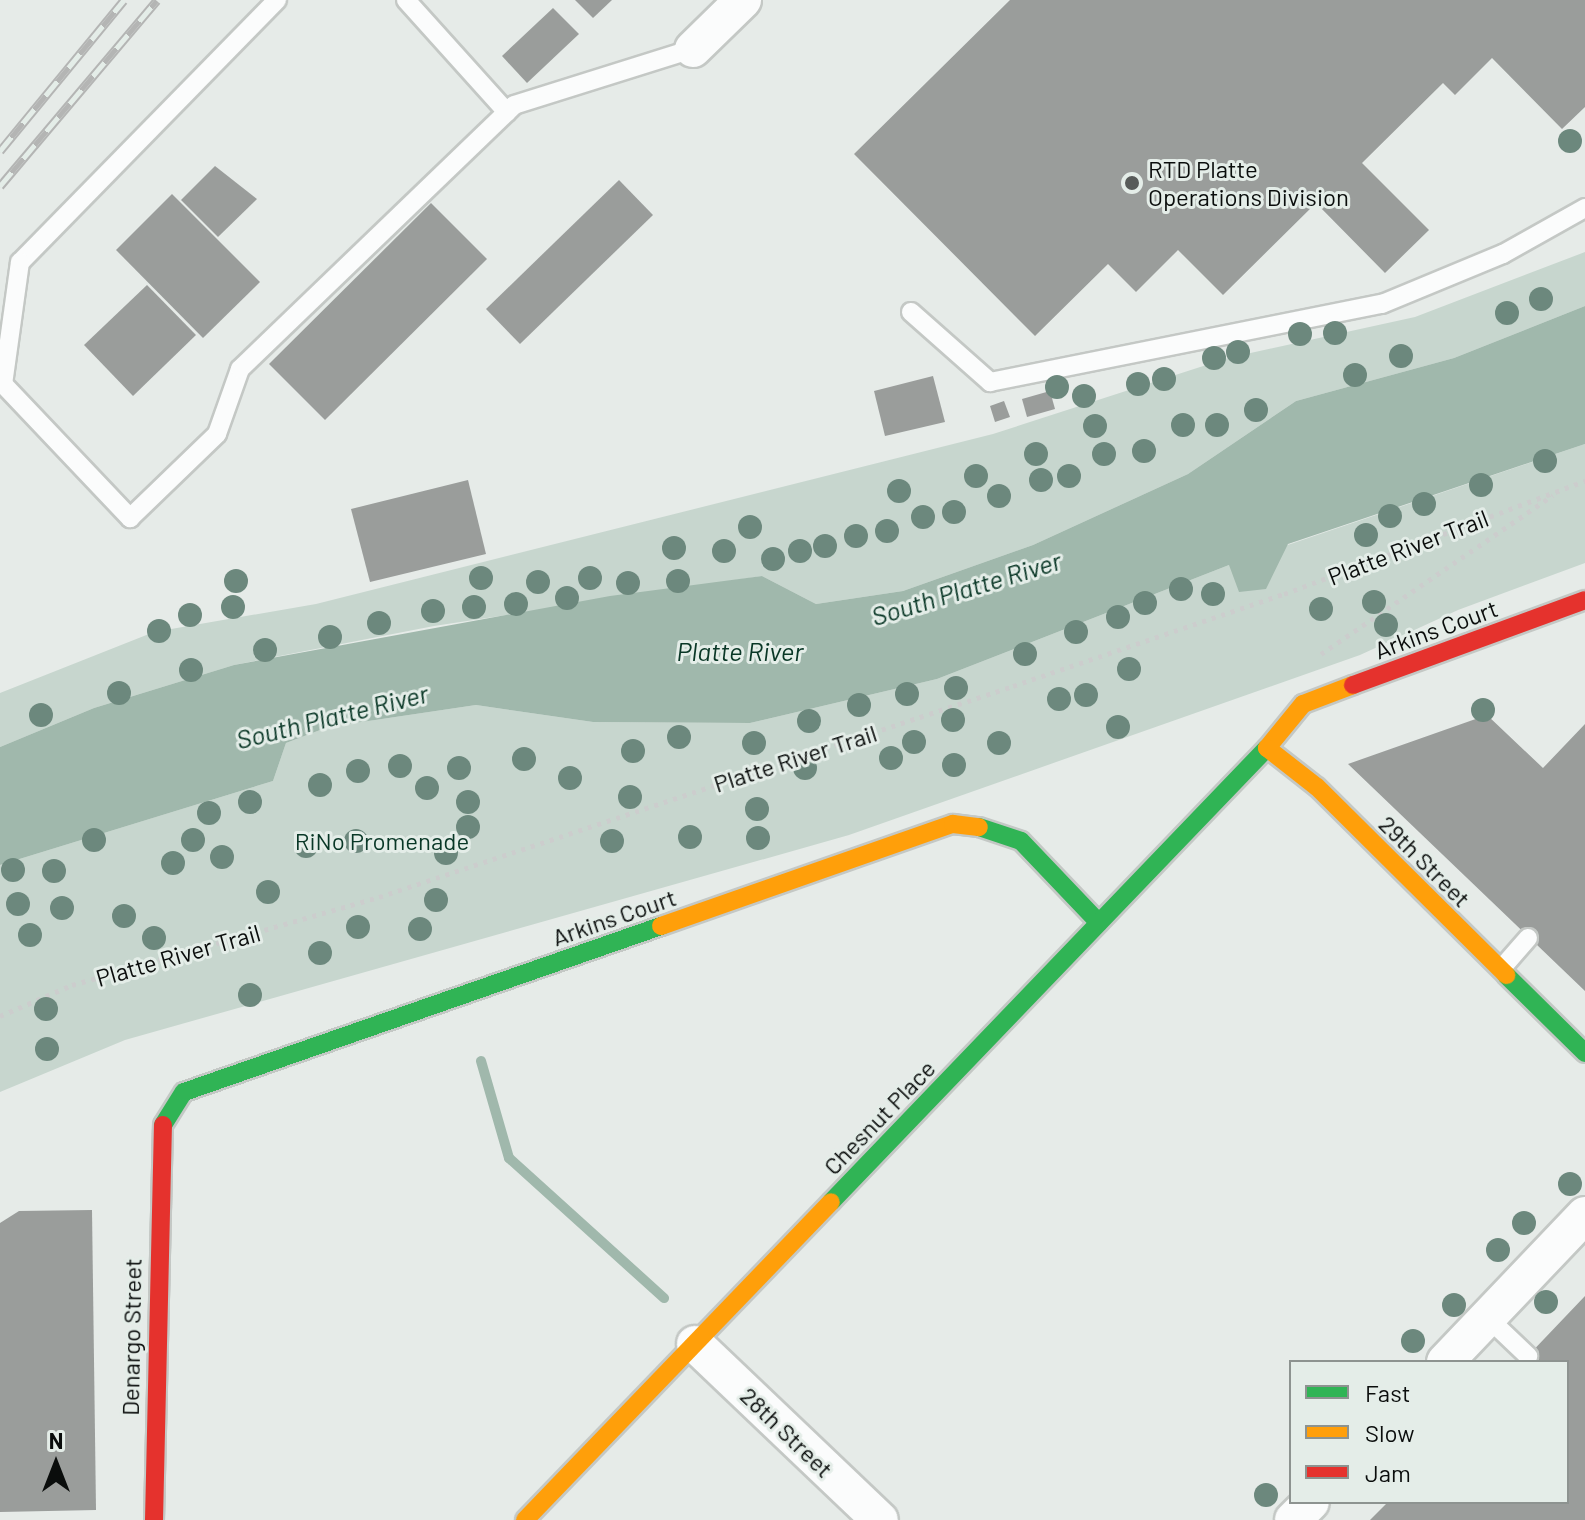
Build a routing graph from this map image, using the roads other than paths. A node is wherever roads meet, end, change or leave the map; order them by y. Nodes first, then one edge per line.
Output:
1 (277, 0) edge
2 (406, 0) edge
3 (743, 0) edge
4 (693, 49) joint
5 (507, 112) junction
6 (1585, 208) edge
7 (911, 312) dead end
8 (1585, 600) edge
9 (1267, 748) junction
10 (1099, 923) junction
11 (1528, 938) dead end
12 (1501, 969) junction
13 (1585, 1053) edge
14 (159, 1155) joint
15 (1585, 1215) edge
16 (1487, 1317) junction
17 (695, 1344) junction
18 (1528, 1356) dead end
19 (1447, 1360) edge
20 (1309, 1504) edge
21 (154, 1520) edge
22 (525, 1520) edge
23 (880, 1520) edge
24 (1293, 1520) edge

1 - 5 lane
2 - 5 lane
3 - 4 street
4 - 5 lane
6 - 7 lane
8 - 9 street, Arkins Court
9 - 10 street, Chesnut Place
9 - 12 street, 29th Street
10 - 14 street, Arkins Court
10 - 17 street, Chesnut Place
11 - 12 lane
12 - 13 street, 29th Street
14 - 21 street, Denargo Street
15 - 16 street
16 - 18 lane
16 - 19 street
17 - 22 street, Chesnut Place
17 - 23 street, 28th Street
20 - 24 street

